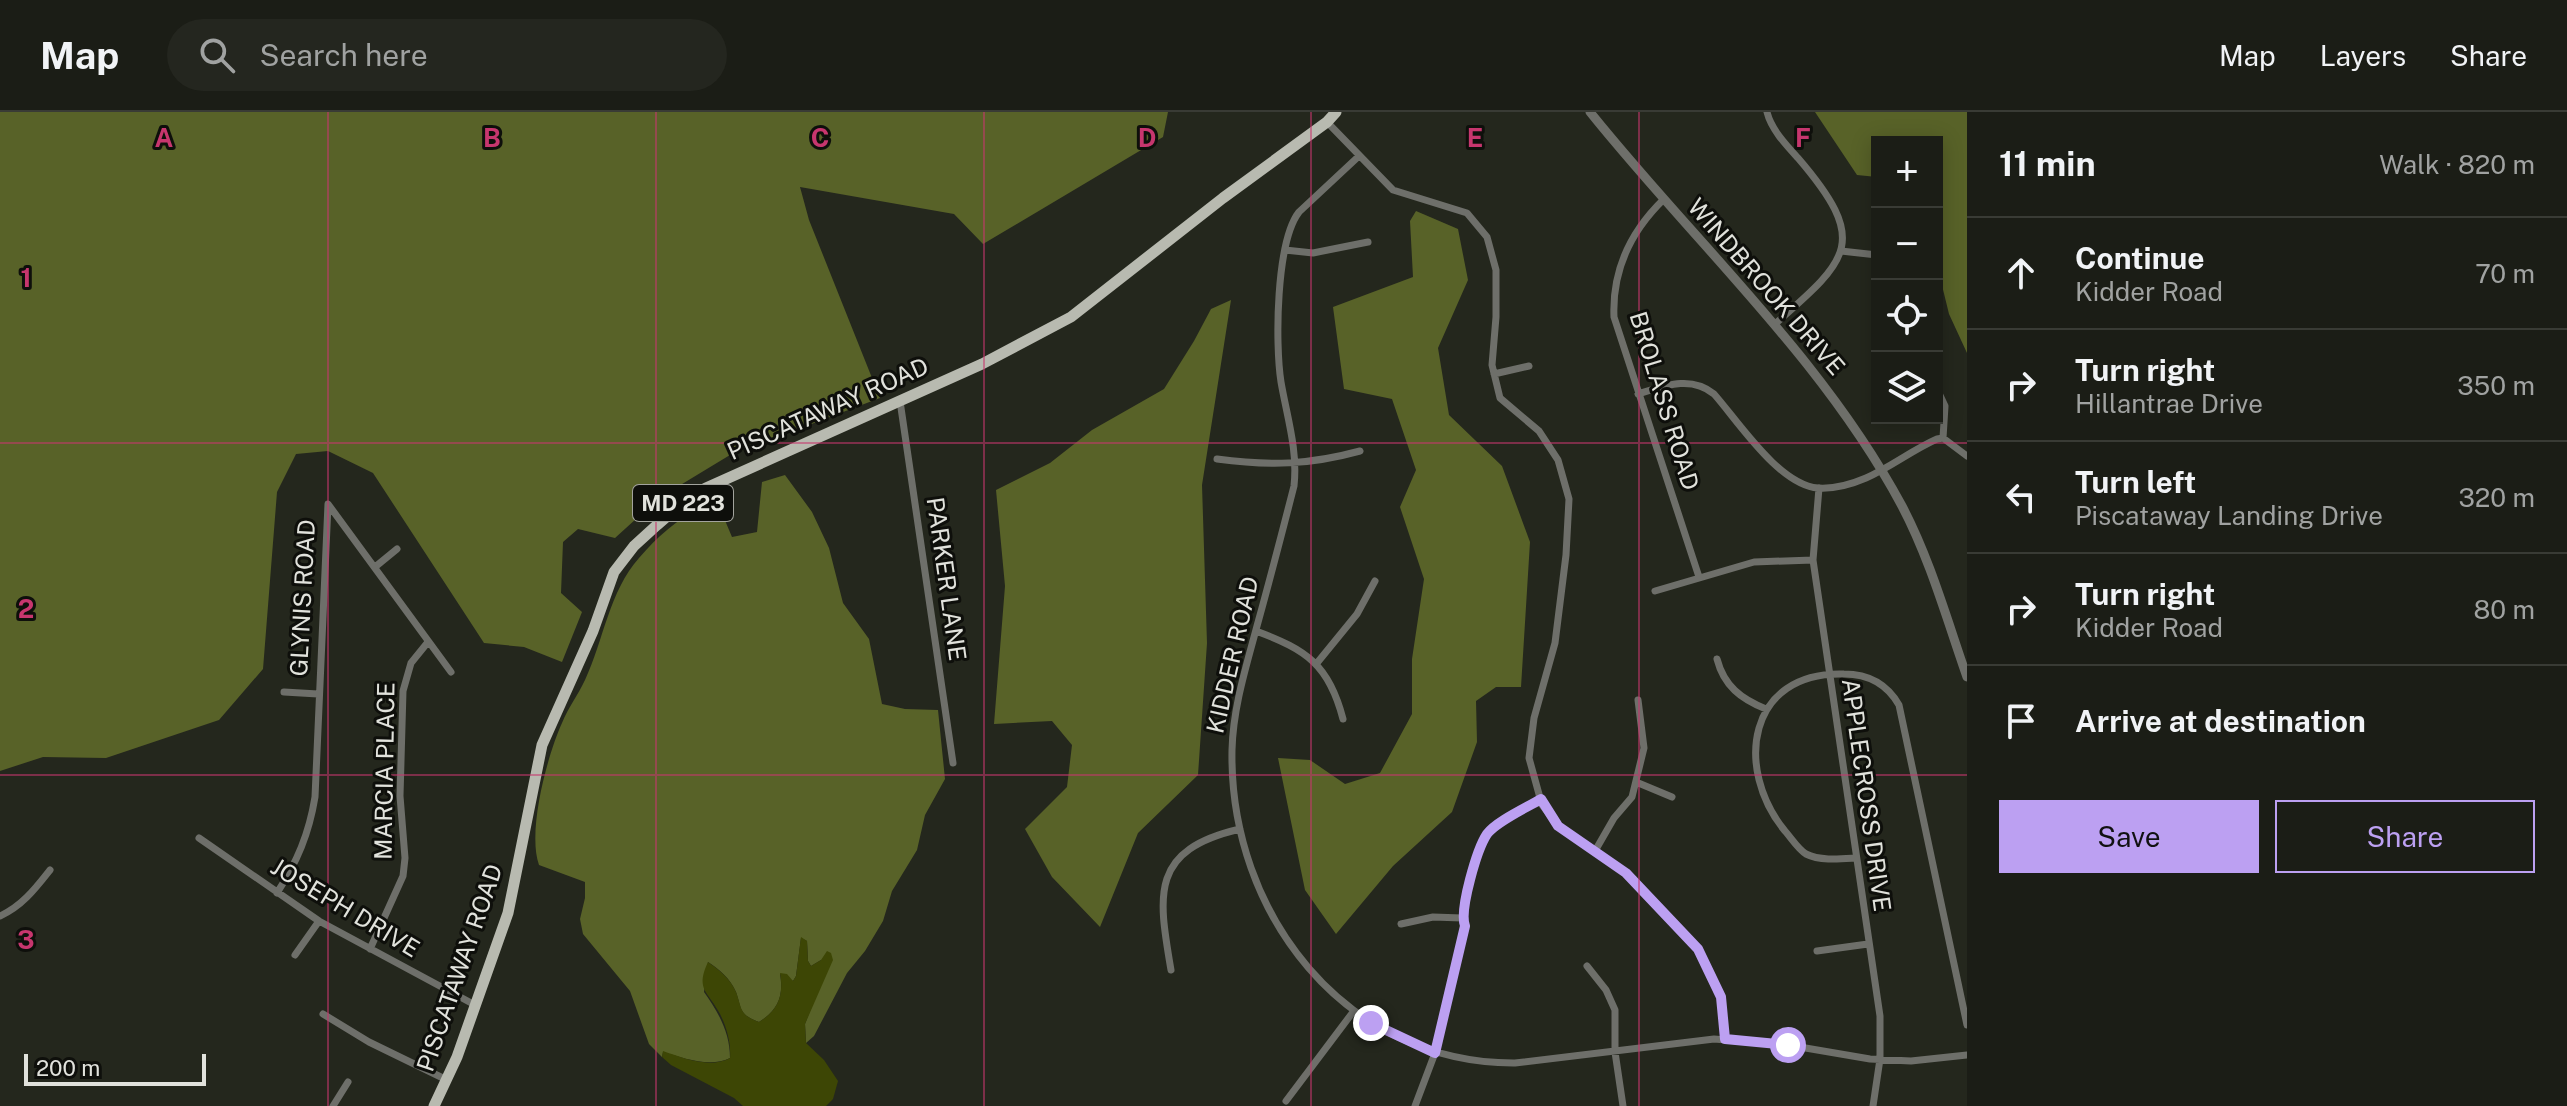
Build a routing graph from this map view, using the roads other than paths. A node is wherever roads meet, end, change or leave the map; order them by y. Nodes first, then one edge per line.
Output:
1 (1336, 112) edge
2 (1767, 112) edge
3 (1595, 114) edge
4 (1327, 122) junction
5 (1359, 156) junction
6 (1664, 199) junction
7 (1368, 242) dead end
8 (1285, 250) junction
9 (1841, 251) junction
10 (1871, 254) edge
11 (1775, 324) junction
12 (1529, 366) dead end
13 (1494, 374) junction
14 (1638, 394) junction
15 (900, 401) junction
16 (1943, 402) edge
17 (1943, 438) junction
18 (1360, 451) dead end
19 (1967, 456) edge
20 (1217, 459) dead end
21 (1296, 464) junction
22 (1881, 470) junction
23 (1819, 488) junction
24 (397, 549) dead end
25 (1813, 560) junction
26 (375, 567) junction
27 (1699, 577) junction
28 (1375, 581) dead end
29 (1655, 591) dead end
30 (1256, 631) junction
31 (428, 642) junction
32 (1717, 659) dead end
33 (1317, 663) junction
34 (451, 672) dead end
35 (1828, 675) junction
36 (1967, 677) edge
37 (284, 692) dead end
38 (318, 694) junction
39 (1638, 700) dead end
40 (1766, 709) junction
41 (1343, 719) dead end
42 (953, 763) dead end
43 (1636, 782) junction
44 (1672, 797) dead end
45 (1541, 799) junction
46 (1240, 829) junction
47 (199, 838) dead end
48 (1595, 851) junction
49 (1855, 858) junction
50 (50, 870) dead end
51 (277, 893) junction
52 (0, 916) edge
53 (1462, 918) junction
54 (319, 921) junction
55 (1401, 924) dead end
56 (1868, 944) junction
57 (370, 949) junction
58 (1817, 951) dead end
59 (295, 955) dead end
60 (1587, 966) dead end
61 (1171, 970) dead end
62 (475, 1005) junction
63 (1353, 1012) junction
64 (323, 1014) dead end
65 (1967, 1025) edge
66 (1725, 1039) junction
67 (1615, 1052) junction
68 (1435, 1053) junction
69 (1967, 1055) edge
70 (1880, 1059) junction
71 (447, 1080) junction
72 (348, 1082) dead end
73 (1286, 1101) dead end
74 (333, 1106) edge
75 (434, 1106) edge
76 (1415, 1106) edge
77 (1623, 1106) edge
78 (1873, 1106) edge

1 - 4 main road, PISCATAWAY ROAD / MD 223
2 - 9 street
3 - 6 street, WINDBROOK DRIVE
4 - 5 street
4 - 15 main road, PISCATAWAY ROAD / MD 223
5 - 8 street, KIDDER ROAD
5 - 13 street
6 - 11 street, WINDBROOK DRIVE
6 - 14 street, BROLASS ROAD
7 - 8 street
8 - 21 street, KIDDER ROAD
9 - 10 street
9 - 11 street
11 - 22 street, WINDBROOK DRIVE
12 - 13 street
13 - 45 street
14 - 23 street
14 - 27 street, BROLASS ROAD
15 - 42 street, PARKER LANE
15 - 62 main road, PISCATAWAY ROAD / MD 223
16 - 17 street
17 - 19 street
17 - 22 street
18 - 21 street
20 - 21 street
21 - 30 street, KIDDER ROAD
22 - 23 street
22 - 36 street, WINDBROOK DRIVE
23 - 25 street, APPLECROSS DRIVE
24 - 26 street
25 - 27 street
25 - 35 street, APPLECROSS DRIVE
26 - 31 street, GLYNIS ROAD
26 - 38 street, GLYNIS ROAD
27 - 29 street
28 - 33 street
30 - 33 street
30 - 46 street, KIDDER ROAD
31 - 34 street, GLYNIS ROAD
31 - 57 street, MARCIA PLACE
32 - 40 street
33 - 41 street
35 - 40 street
35 - 49 street, APPLECROSS DRIVE
35 - 65 street
37 - 38 street
38 - 51 street, GLYNIS ROAD
39 - 43 street
40 - 49 street
43 - 44 street
43 - 48 street
45 - 48 street
45 - 53 street
46 - 61 street
46 - 63 street, KIDDER ROAD
47 - 51 street, JOSEPH DRIVE
48 - 66 street
49 - 56 street, APPLECROSS DRIVE
50 - 52 street
51 - 54 street, JOSEPH DRIVE
53 - 55 street
53 - 68 street
54 - 57 street, JOSEPH DRIVE
54 - 59 street
56 - 58 street
56 - 70 street, APPLECROSS DRIVE
57 - 62 street, JOSEPH DRIVE
60 - 67 street
62 - 71 main road, PISCATAWAY ROAD / MD 223
63 - 68 street, KIDDER ROAD
63 - 73 street
64 - 71 street
66 - 67 street, KIDDER ROAD
66 - 70 street, KIDDER ROAD
67 - 68 street, KIDDER ROAD
67 - 77 street
68 - 76 street
69 - 70 street, KIDDER ROAD
70 - 78 street, APPLECROSS DRIVE
71 - 75 main road, PISCATAWAY ROAD / MD 223
72 - 74 street

